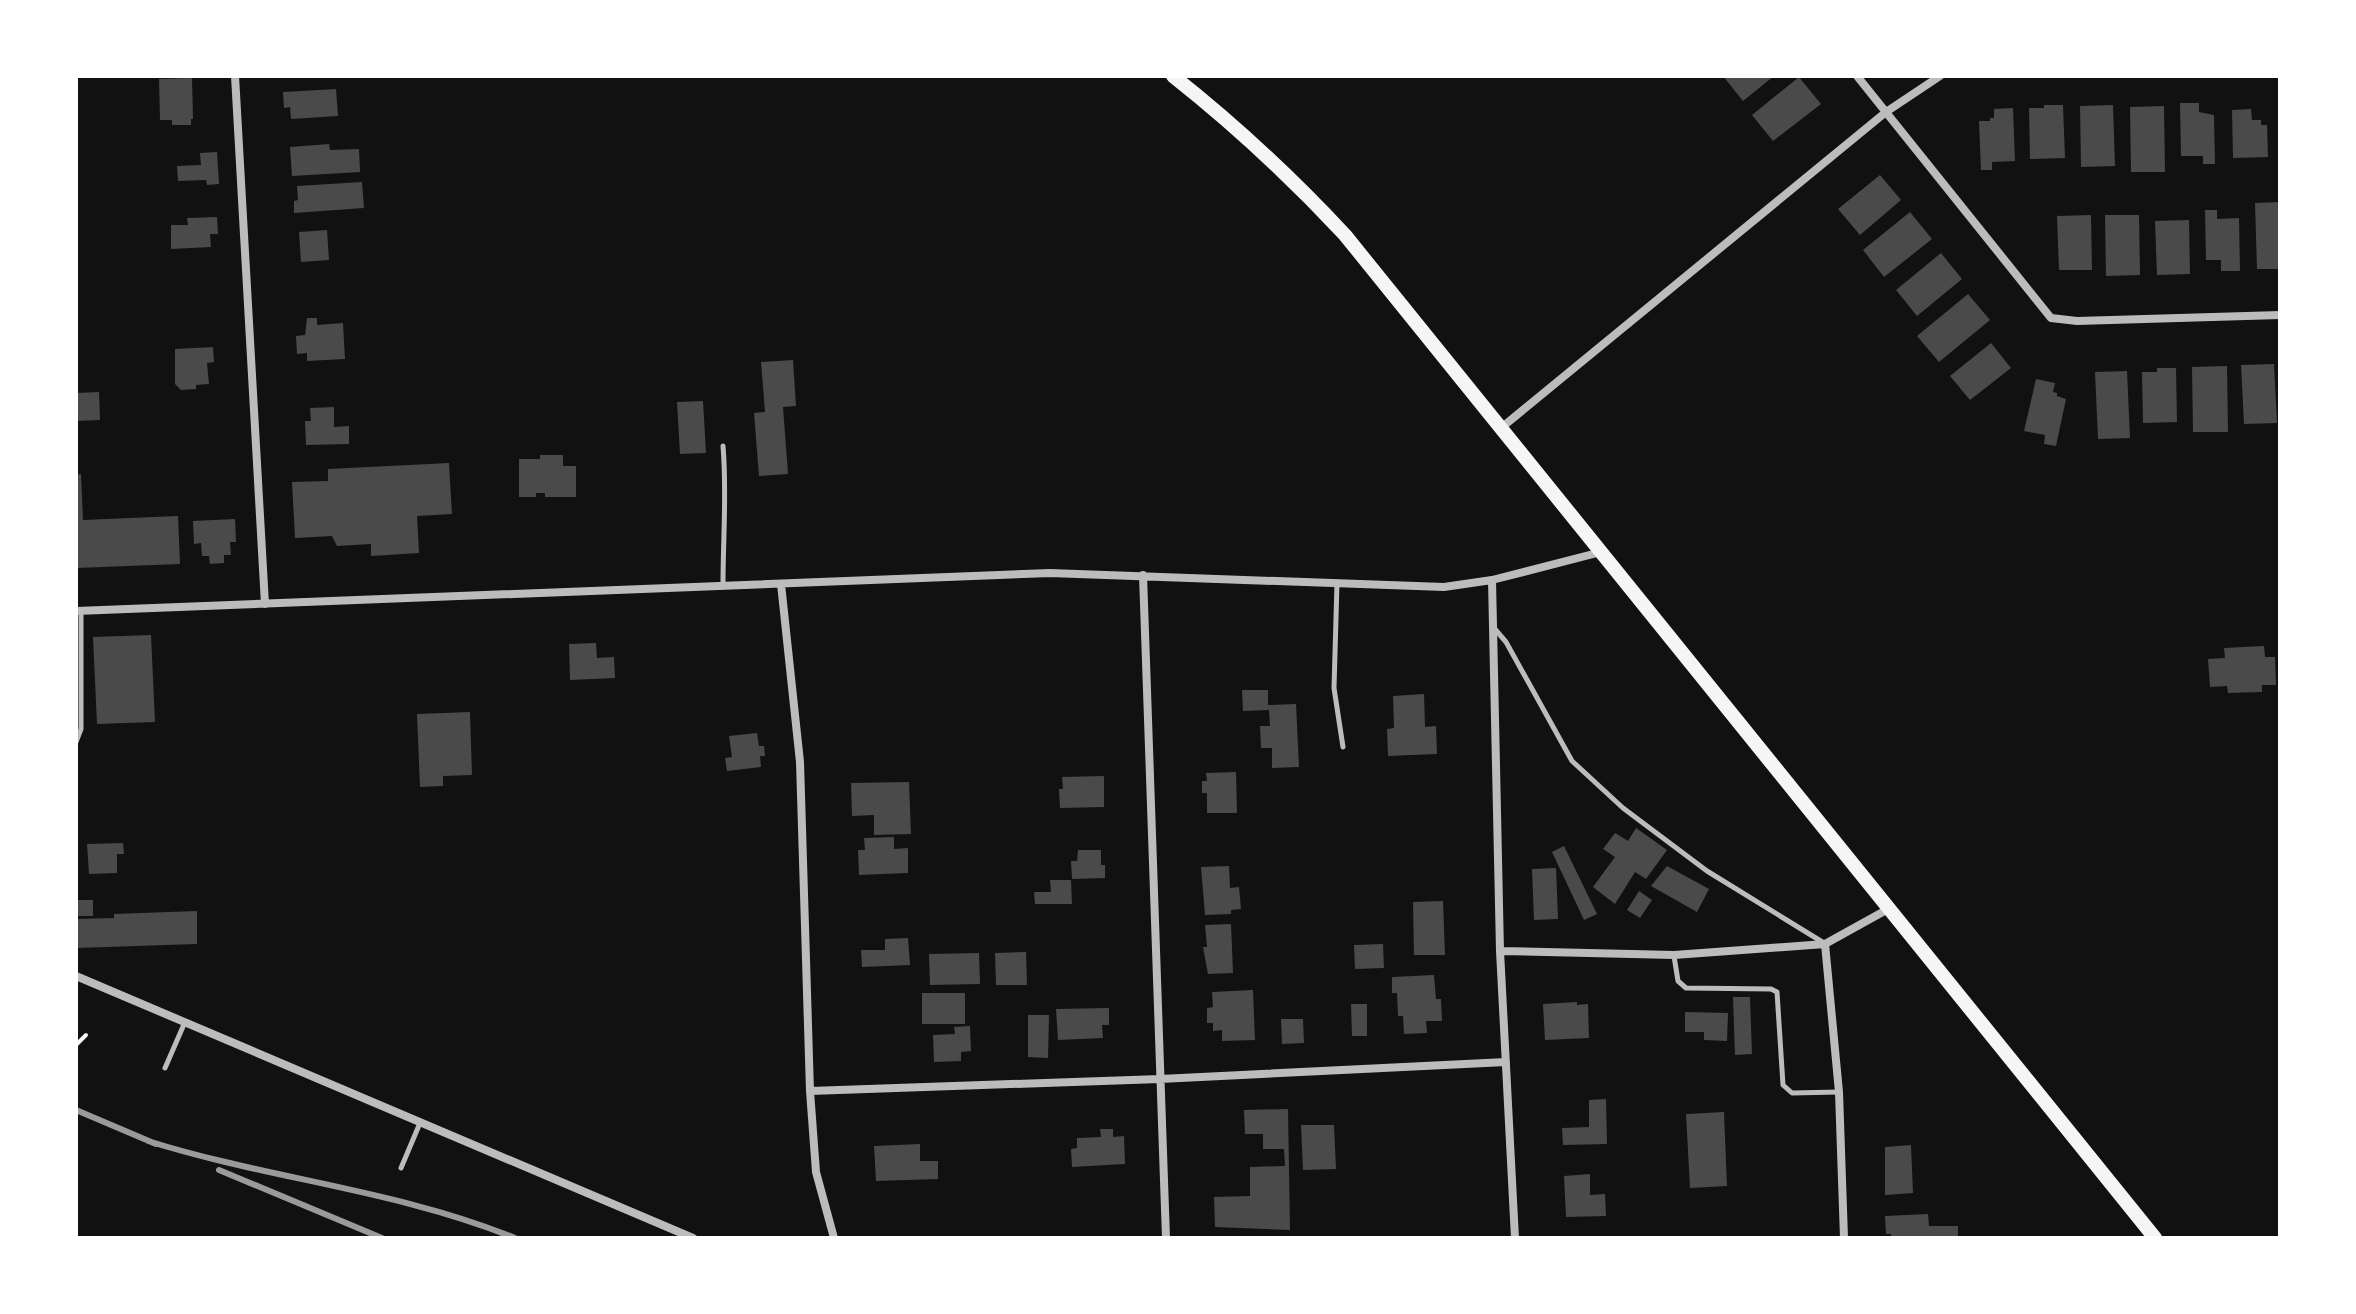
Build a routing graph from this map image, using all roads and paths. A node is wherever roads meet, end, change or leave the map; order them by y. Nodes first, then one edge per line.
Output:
1 (235, 76) edge
2 (1173, 76) edge
3 (1857, 76) edge
4 (1940, 76) edge
5 (1886, 112) junction
6 (2280, 315) edge
7 (1501, 428) junction
8 (723, 446) dead end
9 (1601, 552) junction
10 (1143, 575) junction
11 (1492, 580) junction
12 (1337, 583) junction
13 (781, 584) junction
14 (723, 586) junction
15 (265, 604) junction
16 (78, 611) edge
17 (1492, 625) junction
18 (76, 742) edge
19 (1343, 747) dead end
20 (1890, 908) junction
21 (1825, 944) junction
22 (1500, 951) junction
23 (1674, 955) junction
24 (76, 976) edge
25 (185, 1022) junction
26 (86, 1035) dead end
27 (76, 1045) edge
28 (1506, 1062) junction
29 (165, 1068) dead end
30 (1160, 1079) junction
31 (810, 1091) junction
32 (1839, 1092) junction
33 (420, 1123) junction
34 (401, 1168) dead end
35 (693, 1238) edge
36 (834, 1238) edge
37 (1166, 1238) edge
38 (1515, 1238) edge
39 (1844, 1238) edge
40 (2155, 1238) edge

1 - 15 street
2 - 7 main road
3 - 5 street
4 - 5 street
5 - 6 street
5 - 7 street
7 - 9 main road
8 - 14 lane
9 - 11 street
9 - 20 main road
10 - 12 street
10 - 13 street
10 - 30 street
11 - 12 street
11 - 17 street
12 - 19 lane
13 - 14 street
13 - 31 street
14 - 15 street
15 - 16 street
16 - 18 lane
17 - 21 lane
17 - 22 street
20 - 21 street
20 - 40 main road
21 - 23 street
21 - 32 street
22 - 23 street
22 - 28 street
23 - 32 lane
24 - 25 street
25 - 29 lane
25 - 33 street
26 - 27 path
28 - 30 street
28 - 38 street
30 - 31 street
30 - 37 street
31 - 36 street
32 - 39 street
33 - 34 lane
33 - 35 street

